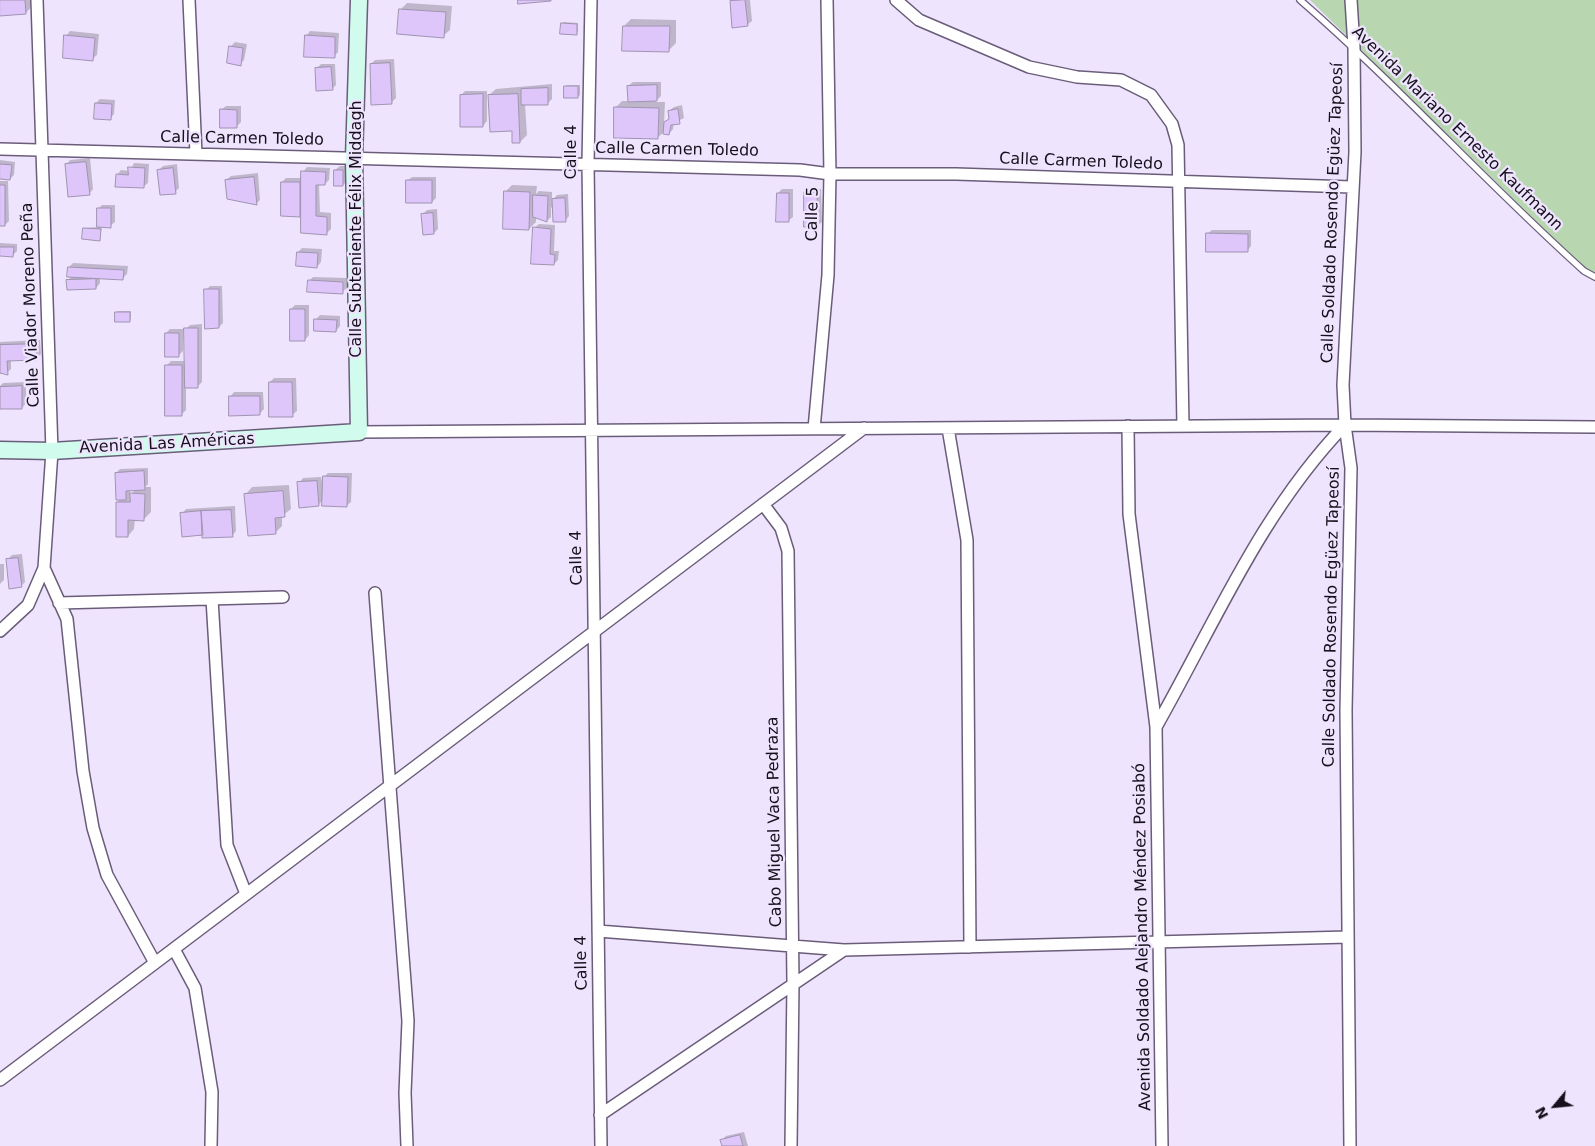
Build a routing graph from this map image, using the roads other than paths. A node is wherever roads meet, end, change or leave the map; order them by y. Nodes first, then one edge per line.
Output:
1 (37, 0) edge
2 (189, 0) edge
3 (359, 0) edge
4 (591, 0) edge
5 (827, 0) edge
6 (896, 0) edge
7 (1300, 0) edge
8 (1352, 0) edge
9 (1354, 47) junction
10 (0, 149) edge
11 (42, 150) junction
12 (196, 154) junction
13 (354, 158) junction
14 (588, 164) junction
15 (830, 174) junction
16 (1179, 182) junction
17 (1352, 187) junction
18 (1595, 277) edge
19 (1345, 425) junction
20 (1128, 426) junction
21 (1183, 426) junction
22 (1595, 427) edge
23 (864, 428) junction
24 (948, 428) junction
25 (814, 429) junction
26 (592, 430) junction
27 (359, 432) junction
28 (0, 450) edge
29 (52, 451) junction
30 (763, 504) junction
31 (44, 568) junction
32 (375, 593) dead end
33 (283, 597) dead end
34 (212, 599) junction
35 (59, 603) junction
36 (0, 631) edge
37 (594, 632) junction
38 (1156, 727) junction
39 (389, 786) junction
40 (246, 894) junction
41 (598, 931) junction
42 (1348, 937) junction
43 (1160, 942) junction
44 (792, 946) junction
45 (970, 947) junction
46 (174, 949) junction
47 (844, 950) junction
48 (155, 963) junction
49 (793, 983) junction
50 (0, 1080) edge
51 (600, 1115) junction
52 (211, 1146) edge
53 (407, 1146) edge
54 (601, 1146) edge
55 (791, 1146) edge
56 (1162, 1146) edge
57 (1350, 1146) edge

1 - 11 street, Calle Viador Moreno Peña
2 - 12 street
3 - 13 main road, Calle Subteniente Félix Middagh
4 - 14 street, Calle 4
5 - 15 street, Calle 5
6 - 16 street
7 - 9 lane, Avenida Mariano Ernesto Kaufmann
8 - 9 street, Calle Soldado Rosendo Egüez Tapeosí
9 - 17 street, Calle Soldado Rosendo Egüez Tapeosí
9 - 18 lane, Avenida Mariano Ernesto Kaufmann
10 - 11 street, Calle Carmen Toledo
11 - 12 street, Calle Carmen Toledo
11 - 29 street, Calle Viador Moreno Peña
12 - 13 street, Calle Carmen Toledo
13 - 14 street, Calle Carmen Toledo
13 - 27 main road, Calle Subteniente Félix Middagh
14 - 15 street, Calle Carmen Toledo
14 - 26 street, Calle 4
15 - 16 street, Calle Carmen Toledo
15 - 25 street, Calle 5
16 - 17 street, Calle Carmen Toledo
16 - 21 street
17 - 19 street, Calle Soldado Rosendo Egüez Tapeosí
19 - 21 street
19 - 22 street
19 - 38 street
19 - 42 street, Calle Soldado Rosendo Egüez Tapeosí
20 - 21 street
20 - 24 street
20 - 38 street, Avenida Soldado Alejandro Méndez Posiabó
23 - 24 street
23 - 25 street
23 - 30 street
24 - 45 street
25 - 26 street
26 - 27 street
26 - 37 street, Calle 4
27 - 29 main road, Avenida Las Américas
28 - 29 main road, Avenida Las Américas
29 - 31 street, Calle Viador Moreno Peña
30 - 37 street
30 - 44 street, Cabo Miguel Vaca Pedraza
31 - 35 street
31 - 36 street, Calle Viador Moreno Peña
32 - 39 street
33 - 34 street
34 - 35 street
34 - 40 street
35 - 48 street
37 - 39 street
37 - 41 street, Calle 4
38 - 43 street, Avenida Soldado Alejandro Méndez Posiabó
39 - 40 street
39 - 53 street
40 - 46 street
41 - 44 street
41 - 51 street, Calle 4
42 - 43 street
42 - 57 street, Calle Soldado Rosendo Egüez Tapeosí
43 - 45 street
43 - 56 street, Avenida Soldado Alejandro Méndez Posiabó
44 - 47 street
44 - 49 street, Cabo Miguel Vaca Pedraza
45 - 47 street
46 - 48 street
46 - 52 street
47 - 49 street
48 - 50 street
49 - 51 street
49 - 55 street, Cabo Miguel Vaca Pedraza
51 - 54 street, Calle 4

